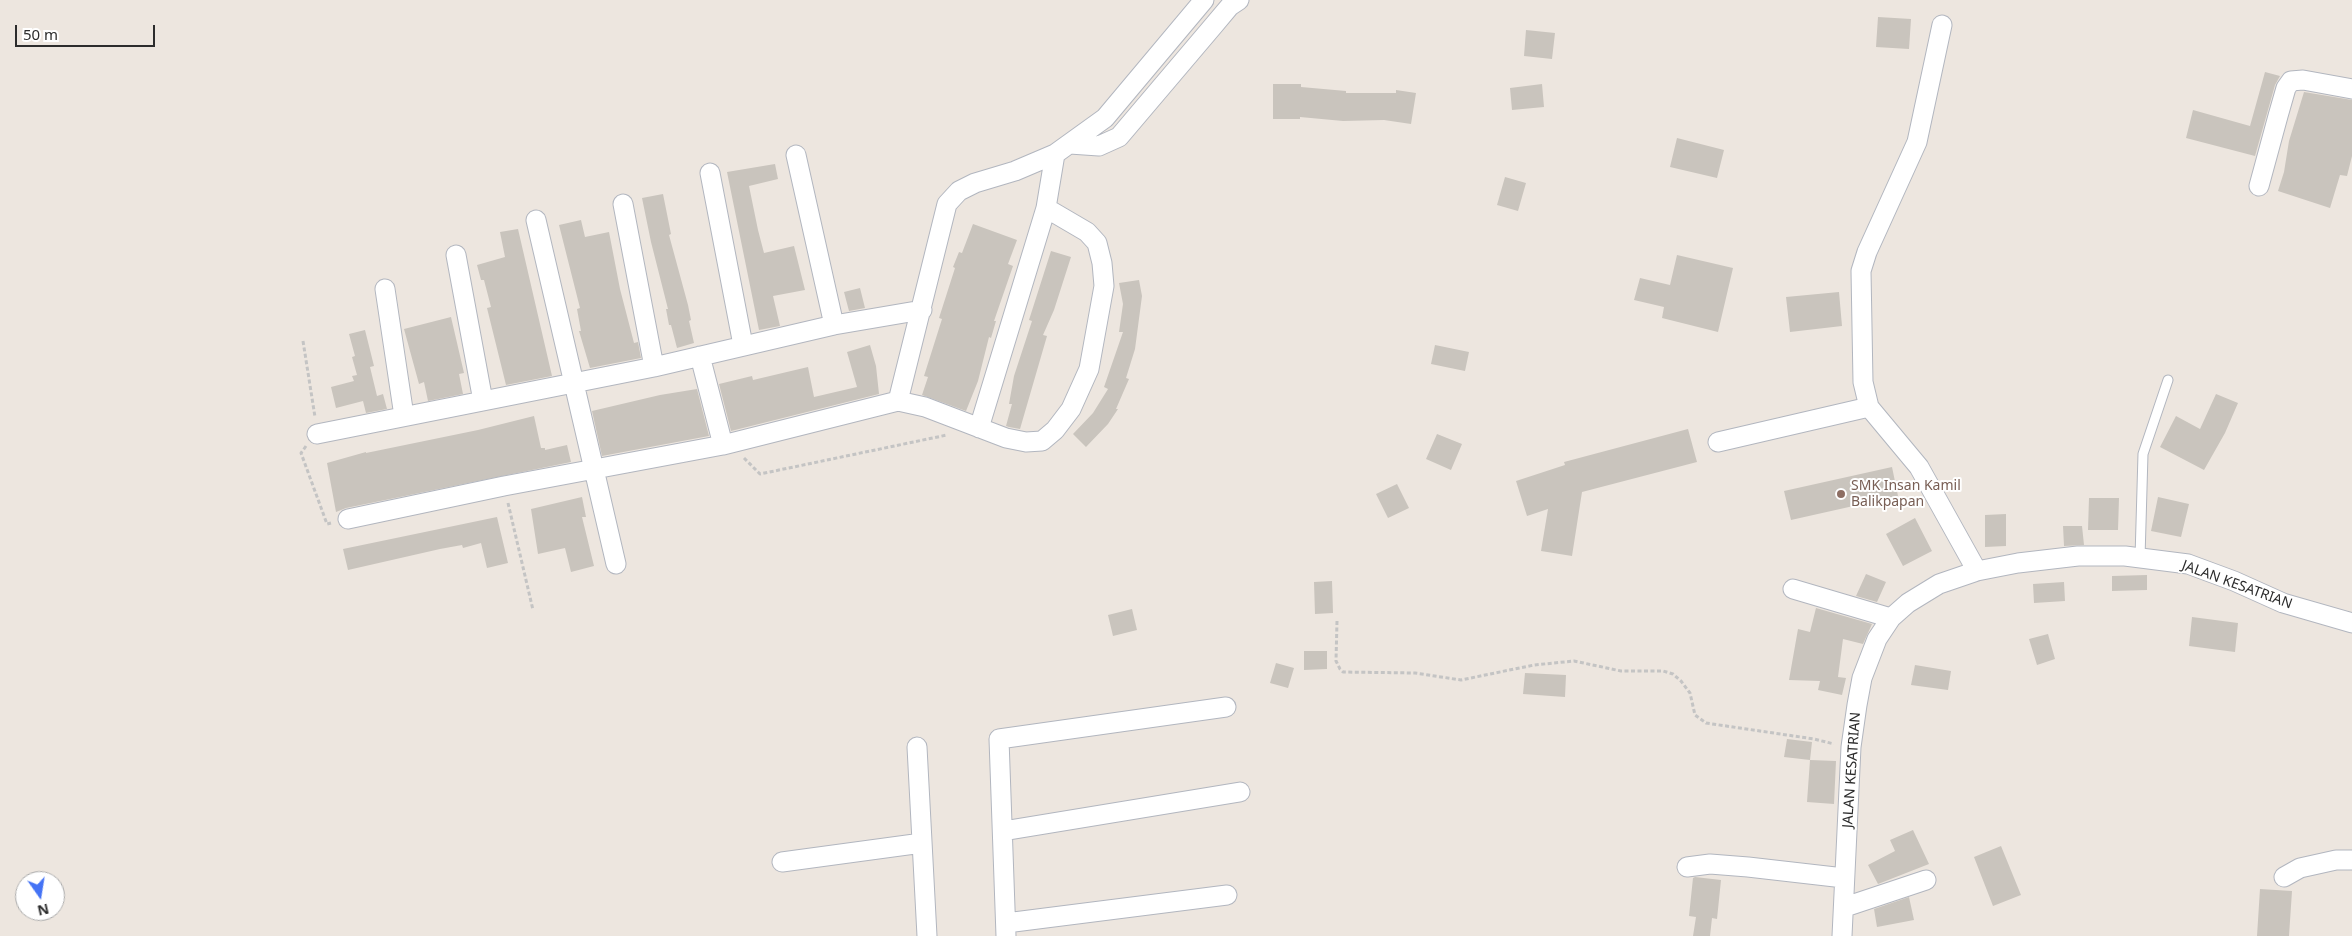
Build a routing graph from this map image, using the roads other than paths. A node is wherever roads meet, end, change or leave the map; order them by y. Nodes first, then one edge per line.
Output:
1 (1204, 0) edge
2 (1239, 0) edge
3 (1942, 24) dead end
4 (2352, 89) edge
5 (1063, 149) junction
6 (796, 155) dead end
7 (710, 173) dead end
8 (2259, 186) dead end
9 (622, 204) dead end
10 (1046, 208) junction
11 (536, 220) dead end
12 (456, 255) dead end
13 (385, 289) dead end
14 (922, 310) junction
15 (834, 325) junction
16 (744, 345) junction
17 (700, 356) junction
18 (654, 367) junction
19 (2168, 380) dead end
20 (574, 382) junction
21 (483, 401) junction
22 (898, 401) junction
23 (1869, 407) junction
24 (404, 416) junction
25 (979, 428) junction
26 (317, 434) road end
27 (1718, 442) dead end
28 (726, 444) junction
29 (594, 469) junction
30 (348, 520) road end
31 (2140, 558) junction
32 (616, 564) dead end
33 (1977, 571) junction
34 (1793, 588) dead end
35 (1891, 618) junction
36 (2352, 623) edge
37 (1226, 707) dead end
38 (916, 748) dead end
39 (1240, 792) dead end
40 (1003, 831) junction
41 (922, 843) junction
42 (2352, 860) edge
43 (782, 862) dead end
44 (1687, 867) dead end
45 (2284, 877) dead end
46 (1844, 878) junction
47 (1926, 880) dead end
48 (1228, 896) dead end
49 (1845, 907) junction
50 (1006, 930) edge
51 (926, 936) edge
52 (1842, 936) edge

1 - 5 street
2 - 5 street
3 - 23 street
4 - 8 street
5 - 10 street
5 - 14 street
6 - 15 street
7 - 16 street
9 - 18 street
10 - 25 street
10 - 25 street
11 - 20 street
12 - 21 street
13 - 24 street
14 - 15 street
14 - 22 street
15 - 16 street
16 - 17 street
17 - 18 street
17 - 28 street
18 - 20 street
19 - 31 lane
20 - 21 street
20 - 29 street
21 - 24 street
22 - 25 street
22 - 28 street
23 - 27 street
23 - 33 street
24 - 26 street
28 - 29 street
29 - 30 street
29 - 32 street
31 - 33 street, JALAN KESATRIAN
31 - 36 street, JALAN KESATRIAN
33 - 35 street, JALAN KESATRIAN
34 - 35 street
35 - 46 street, JALAN KESATRIAN
37 - 40 street
38 - 41 street
39 - 40 street
40 - 50 street
41 - 43 street
41 - 51 street
42 - 45 street
44 - 46 street
46 - 49 street, JALAN KESATRIAN
47 - 49 street
48 - 50 street
49 - 52 street, JALAN KESATRIAN

